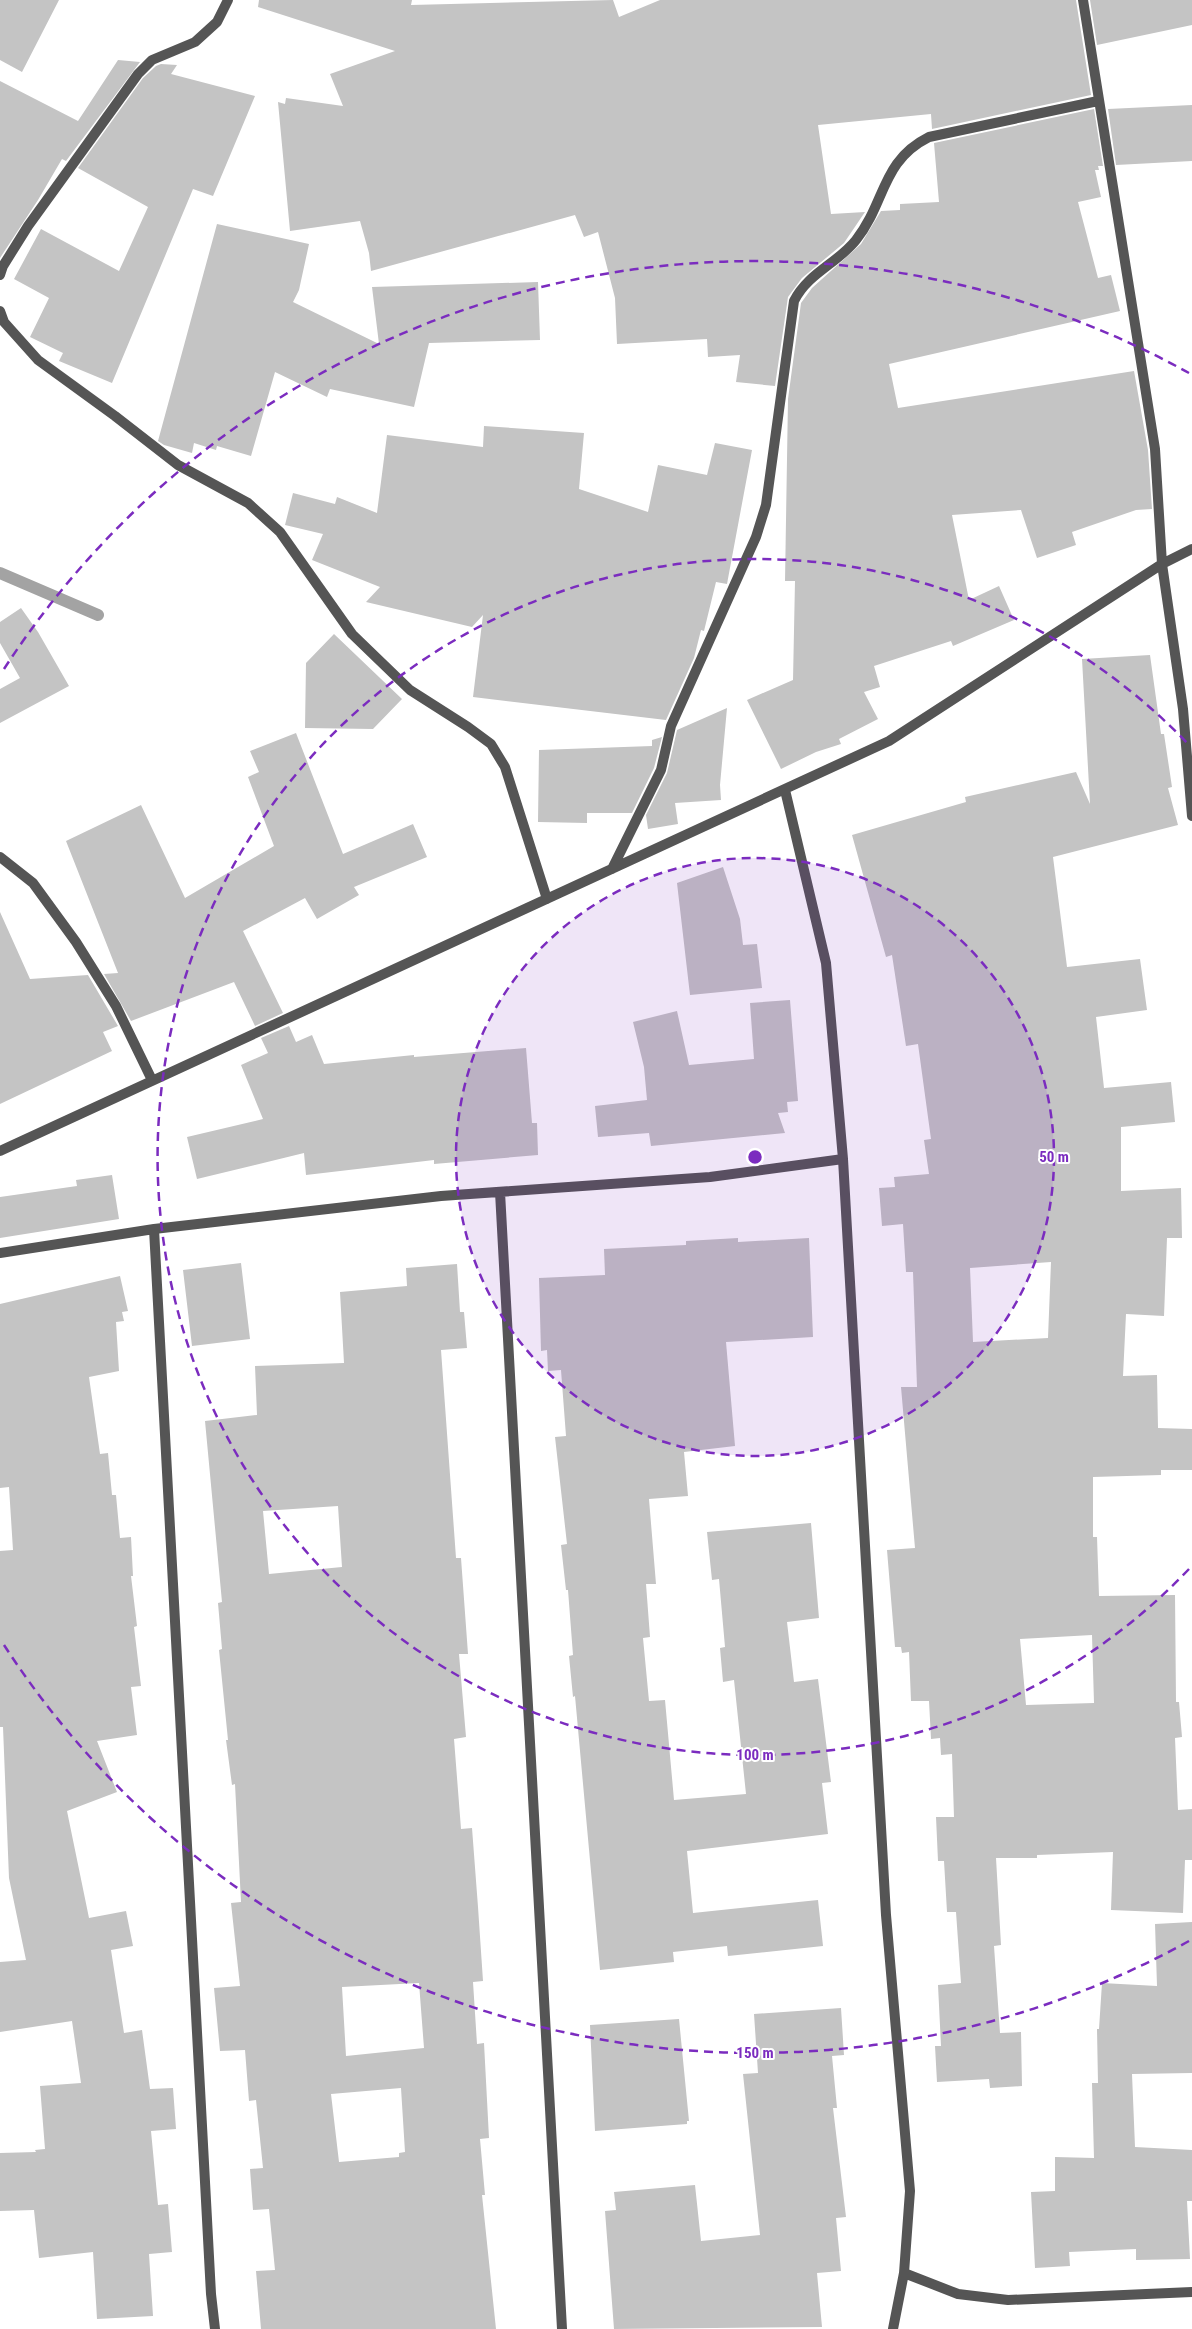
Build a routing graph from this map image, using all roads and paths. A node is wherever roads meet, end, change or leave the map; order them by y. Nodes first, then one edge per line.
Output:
1 (228, 0) edge
2 (1083, 0) edge
3 (1098, 101) junction
4 (0, 275) edge
5 (0, 312) edge
6 (1192, 549) edge
7 (1162, 564) junction
8 (784, 790) junction
9 (1192, 816) edge
10 (0, 857) edge
11 (612, 869) junction
12 (547, 899) junction
13 (152, 1080) junction
14 (0, 1151) edge
15 (843, 1160) junction
16 (500, 1192) junction
17 (154, 1229) junction
18 (0, 1253) edge
19 (904, 2273) junction
20 (1192, 2292) edge
21 (216, 2329) edge
22 (562, 2329) edge
23 (893, 2329) edge

1 - 4 street
2 - 3 street
3 - 7 street
3 - 11 street
5 - 12 street
6 - 7 street
7 - 8 street
7 - 9 street
8 - 11 street
8 - 15 street
10 - 13 street
11 - 12 street
12 - 13 street
13 - 14 street
15 - 16 street
15 - 19 street
16 - 17 street
16 - 22 street
17 - 18 street
17 - 21 street
19 - 20 street
19 - 23 street

